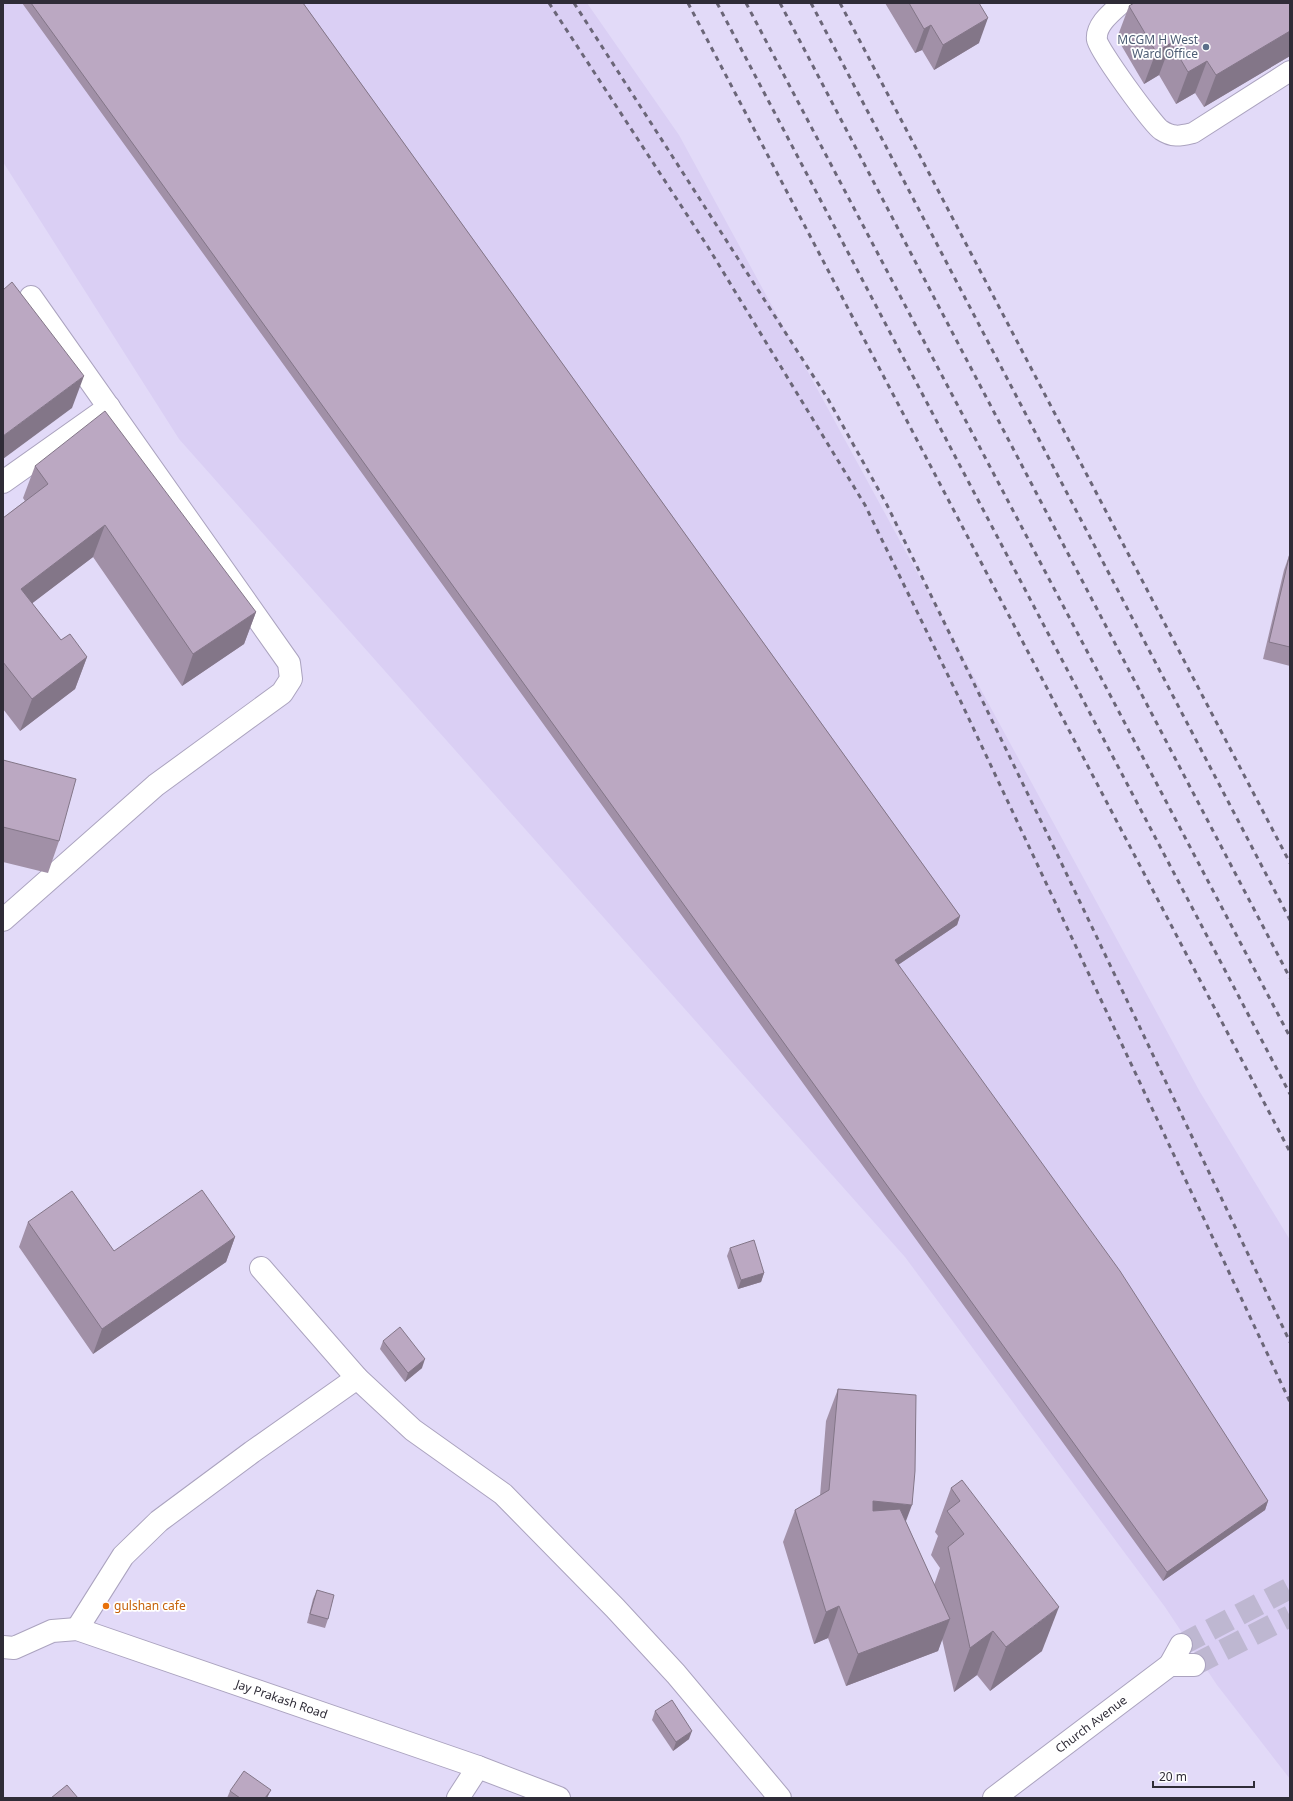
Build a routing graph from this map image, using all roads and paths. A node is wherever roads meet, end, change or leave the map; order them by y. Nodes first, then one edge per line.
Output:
1 (1122, 3) edge
2 (1290, 71) edge
3 (31, 297) dead end
4 (109, 407) junction
5 (3, 482) edge
6 (3, 920) edge
7 (261, 1268) dead end
8 (357, 1378) junction
9 (77, 1629) junction
10 (1181, 1645) tunnel mouth
11 (3, 1646) edge
12 (1170, 1665) junction
13 (1194, 1665) tunnel mouth
14 (478, 1767) junction
15 (458, 1798) edge
16 (559, 1798) edge
17 (780, 1798) edge
18 (994, 1798) edge

1 - 2 lane
3 - 4 street
4 - 5 street
4 - 6 street
7 - 8 street
8 - 9 street
8 - 17 street
9 - 11 street, Jay Prakash Road
9 - 14 street, Jay Prakash Road
10 - 12 street
12 - 13 street
12 - 18 street, Church Avenue
14 - 15 street
14 - 16 street, Jay Prakash Road

